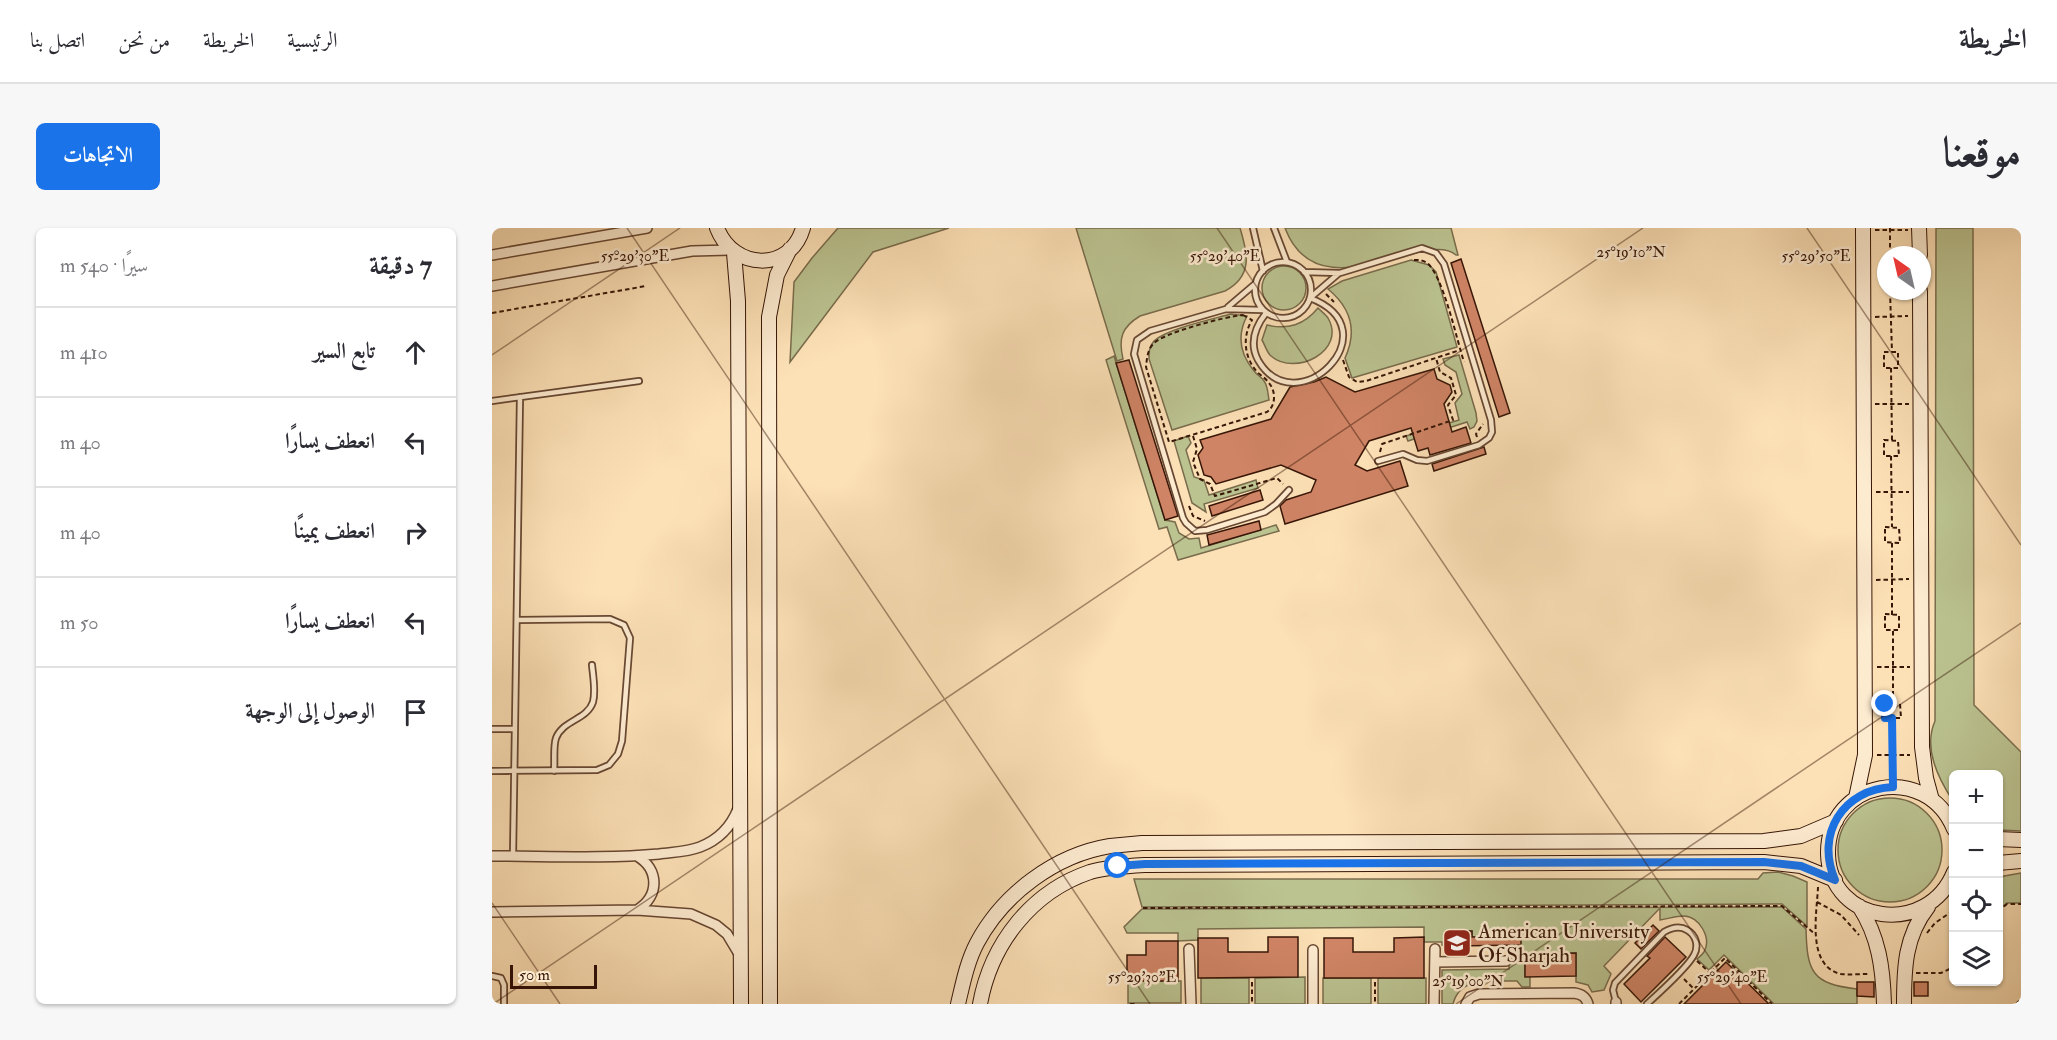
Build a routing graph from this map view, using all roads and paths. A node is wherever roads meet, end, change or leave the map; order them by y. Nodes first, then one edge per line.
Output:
1 (647, 228) edge
2 (717, 228) edge
3 (1253, 228) edge
4 (1274, 228) edge
5 (1863, 229) edge
6 (1890, 229) edge
7 (1919, 229) edge
8 (804, 230) edge
9 (1890, 246) edge
10 (1920, 246) edge
11 (790, 249) junction
12 (732, 251) junction
13 (492, 255) edge
14 (1412, 260) dead end
15 (1287, 262) junction
16 (1263, 271) junction
17 (1304, 272) junction
18 (1340, 273) junction
19 (1255, 284) junction
20 (492, 285) edge
21 (646, 286) dead end
22 (1331, 290) dead end
23 (1310, 298) junction
24 (1890, 300) edge
25 (1920, 300) edge
26 (1339, 308) dead end
27 (1226, 309) junction
28 (1264, 311) junction
29 (492, 313) edge
30 (1920, 316) junction
31 (1863, 317) junction
32 (1891, 317) junction
33 (1460, 350) junction
34 (1892, 352) junction
35 (1345, 354) dead end
36 (1436, 358) junction
37 (1464, 362) dead end
38 (1891, 368) junction
39 (639, 381) dead end
40 (520, 397) junction
41 (492, 401) edge
42 (1863, 404) junction
43 (1891, 404) junction
44 (1920, 404) junction
45 (1482, 418) dead end
46 (1193, 435) junction
47 (1892, 441) junction
48 (1479, 446) junction
49 (1891, 456) junction
50 (1378, 461) joint
51 (1289, 490) joint
52 (1864, 492) junction
53 (1891, 492) junction
54 (1921, 492) junction
55 (1189, 506) dead end
56 (1892, 527) junction
57 (1207, 530) junction
58 (1892, 543) junction
59 (1892, 579) junction
60 (1921, 579) junction
61 (1864, 580) junction
62 (1892, 615) junction
63 (516, 620) junction
64 (1893, 630) junction
65 (592, 665) dead end
66 (1865, 667) junction
67 (1892, 667) junction
68 (1922, 667) junction
69 (1893, 704) junction
70 (1892, 718) junction
71 (492, 729) edge
72 (515, 729) junction
73 (1865, 755) junction
74 (1893, 755) junction
75 (1923, 755) junction
76 (492, 771) edge
77 (514, 771) junction
78 (554, 771) junction
79 (1893, 787) junction
80 (1856, 798) junction
81 (1932, 800) junction
82 (739, 807) junction
83 (1949, 819) edge
84 (1836, 821) junction
85 (2003, 839) edge
86 (2021, 840) edge
87 (492, 856) edge
88 (513, 856) junction
89 (637, 856) junction
90 (2021, 861) edge
91 (2003, 863) edge
92 (1819, 872) junction
93 (1835, 880) junction
94 (1949, 885) edge
95 (1817, 902) junction
96 (1931, 903) junction
97 (2021, 904) edge
98 (1859, 906) junction
99 (2003, 907) edge
100 (1143, 908) dead end
101 (638, 910) junction
102 (492, 912) edge
103 (1949, 913) edge
104 (1816, 935) junction
105 (1924, 940) dead end
106 (1863, 942) dead end
107 (1189, 949) dead end
108 (1435, 949) dead end
109 (1313, 950) dead end
110 (740, 957) junction
111 (1693, 957) junction
112 (1506, 961) dead end
113 (1435, 962) junction
114 (1917, 966) dead end
115 (1949, 969) edge
116 (1678, 973) junction
117 (1710, 973) junction
118 (1910, 973) junction
119 (1883, 974) junction
120 (492, 976) edge
121 (1252, 982) dead end
122 (1375, 982) dead end
123 (1694, 988) junction
124 (2021, 999) edge
125 (1617, 1003) edge
126 (504, 1004) edge
127 (741, 1004) edge
128 (770, 1004) edge
129 (958, 1004) edge
130 (980, 1004) edge
131 (1130, 1004) edge
132 (1136, 1004) edge
133 (1191, 1004) edge
134 (1252, 1004) edge
135 (1313, 1004) edge
136 (1375, 1004) edge
137 (1434, 1004) edge
138 (1467, 1004) edge
139 (1588, 1004) edge
140 (1647, 1004) edge
141 (1679, 1004) edge
142 (1772, 1004) edge
143 (1884, 1004) edge
144 (1904, 1004) edge
145 (2016, 1004) edge

1 - 13 street
2 - 12 street
3 - 16 lane
4 - 15 lane
5 - 6 path
5 - 31 street
6 - 7 path
6 - 9 path
7 - 10 street
8 - 11 street
11 - 12 street
11 - 128 street
12 - 20 street
12 - 82 street
14 - 33 path
15 - 16 lane
15 - 17 lane
16 - 19 lane
17 - 18 lane
17 - 23 lane
18 - 23 lane
18 - 48 lane
19 - 27 lane
19 - 28 lane
21 - 29 path
22 - 26 path
23 - 28 lane
23 - 28 lane
24 - 32 path
25 - 30 street
27 - 28 lane
27 - 57 lane
30 - 32 path
30 - 44 street
31 - 32 path
31 - 42 street
32 - 34 path
33 - 36 path
33 - 37 path
34 - 38 path
34 - 38 path
35 - 36 path
36 - 50 path
38 - 43 path
39 - 40 lane
40 - 41 lane
40 - 63 lane
42 - 43 path
42 - 52 street
43 - 44 path
43 - 47 path
44 - 54 street
45 - 48 path
46 - 46 path
46 - 51 path
47 - 49 path
47 - 49 path
48 - 50 lane
49 - 53 path
51 - 57 lane
52 - 53 path
52 - 61 street
53 - 54 path
53 - 56 path
54 - 60 street
55 - 57 path
56 - 58 path
56 - 58 path
58 - 59 path
59 - 60 path
59 - 61 path
59 - 62 path
60 - 68 street
61 - 66 street
62 - 64 path
62 - 64 path
63 - 72 lane
63 - 78 lane
64 - 67 path
65 - 78 lane
66 - 67 path
66 - 73 street
67 - 68 path
67 - 69 path
68 - 75 street
69 - 70 path
69 - 70 path
70 - 74 path
71 - 72 lane
72 - 77 lane
73 - 74 path
73 - 80 street
74 - 75 path
74 - 79 path
75 - 81 street
76 - 77 lane
77 - 78 lane
77 - 88 lane
79 - 80 street
79 - 81 street
80 - 84 street
81 - 83 street
82 - 89 street
82 - 110 street
84 - 93 street
84 - 129 street
85 - 86 street
87 - 88 street
88 - 89 street
89 - 101 street
90 - 91 street
92 - 93 street
92 - 95 path
92 - 130 street
93 - 98 street
94 - 96 street
95 - 104 path
95 - 106 path
96 - 98 street
96 - 118 street
97 - 99 path
98 - 119 street
100 - 104 path
101 - 102 street
101 - 110 street
103 - 105 path
104 - 119 path
107 - 133 street
108 - 113 street
109 - 135 street
110 - 127 street
111 - 116 lane
111 - 117 path
111 - 125 lane
112 - 113 street
113 - 137 street
114 - 118 path
115 - 118 path
116 - 123 path
116 - 140 lane
117 - 123 path
117 - 142 path
118 - 119 street
118 - 144 street
119 - 143 street
120 - 126 lane
121 - 134 path
122 - 136 path
123 - 141 path
124 - 145 path
131 - 132 path
138 - 139 street

